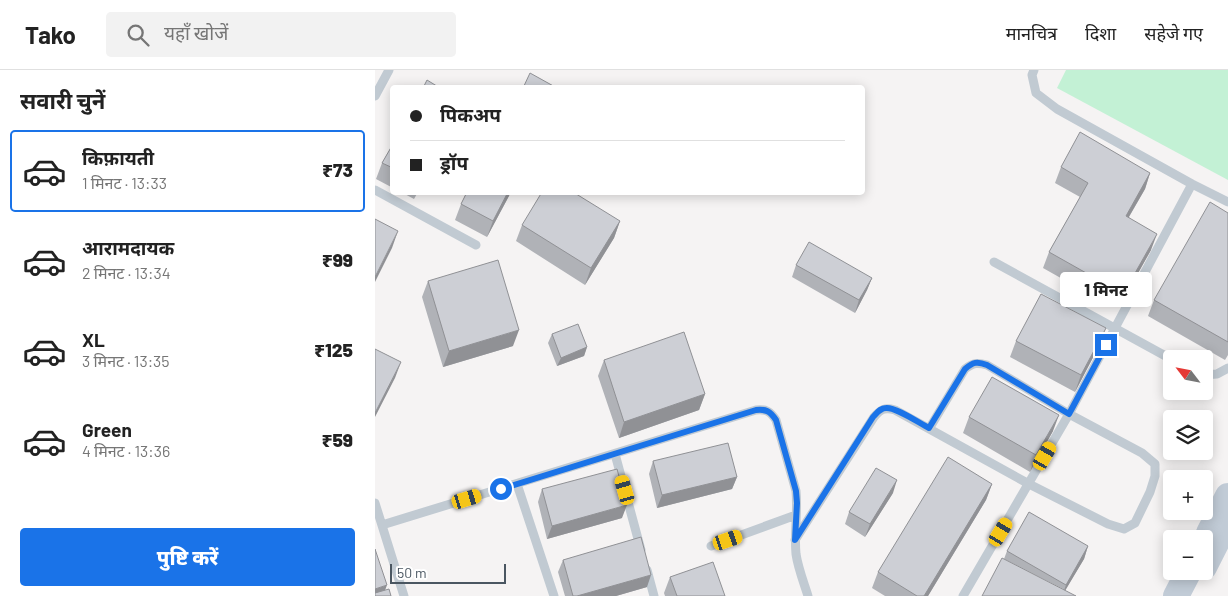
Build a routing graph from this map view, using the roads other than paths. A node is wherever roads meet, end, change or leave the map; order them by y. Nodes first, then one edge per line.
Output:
1 (389, 70) edge
2 (1034, 70) edge
3 (375, 96) edge
4 (1192, 184) junction
5 (375, 190) edge
6 (1228, 202) edge
7 (476, 245) dead end
8 (994, 262) dead end
9 (1115, 328) junction
10 (1163, 355) edge
11 (1228, 368) edge
12 (1213, 374) edge
13 (1069, 414) junction
14 (929, 428) junction
15 (615, 454) junction
16 (517, 484) junction
17 (1029, 484) junction
18 (1228, 496) edge
19 (375, 503) edge
20 (796, 515) junction
21 (1228, 520) edge
22 (382, 525) junction
23 (1210, 530) edge
24 (795, 540) junction
25 (711, 546) dead end
26 (1213, 549) edge
27 (1184, 580) edge
28 (1196, 580) edge
29 (404, 596) edge
30 (554, 596) edge
31 (654, 596) edge
32 (808, 596) edge
33 (963, 596) edge
34 (1175, 596) edge
35 (1188, 596) edge

1 - 3 lane
2 - 4 lane
4 - 6 lane
4 - 9 lane
5 - 7 lane
8 - 9 lane
9 - 10 lane
9 - 13 lane
11 - 12 lane
13 - 14 lane
13 - 17 lane
13 - 17 lane
14 - 17 lane
14 - 24 lane
15 - 16 lane
15 - 20 lane
15 - 31 lane
16 - 22 lane
16 - 30 lane
17 - 33 lane
18 - 23 street
19 - 22 lane
20 - 24 lane
20 - 25 lane
21 - 26 street
22 - 29 lane
24 - 32 lane
27 - 34 street
28 - 35 street

